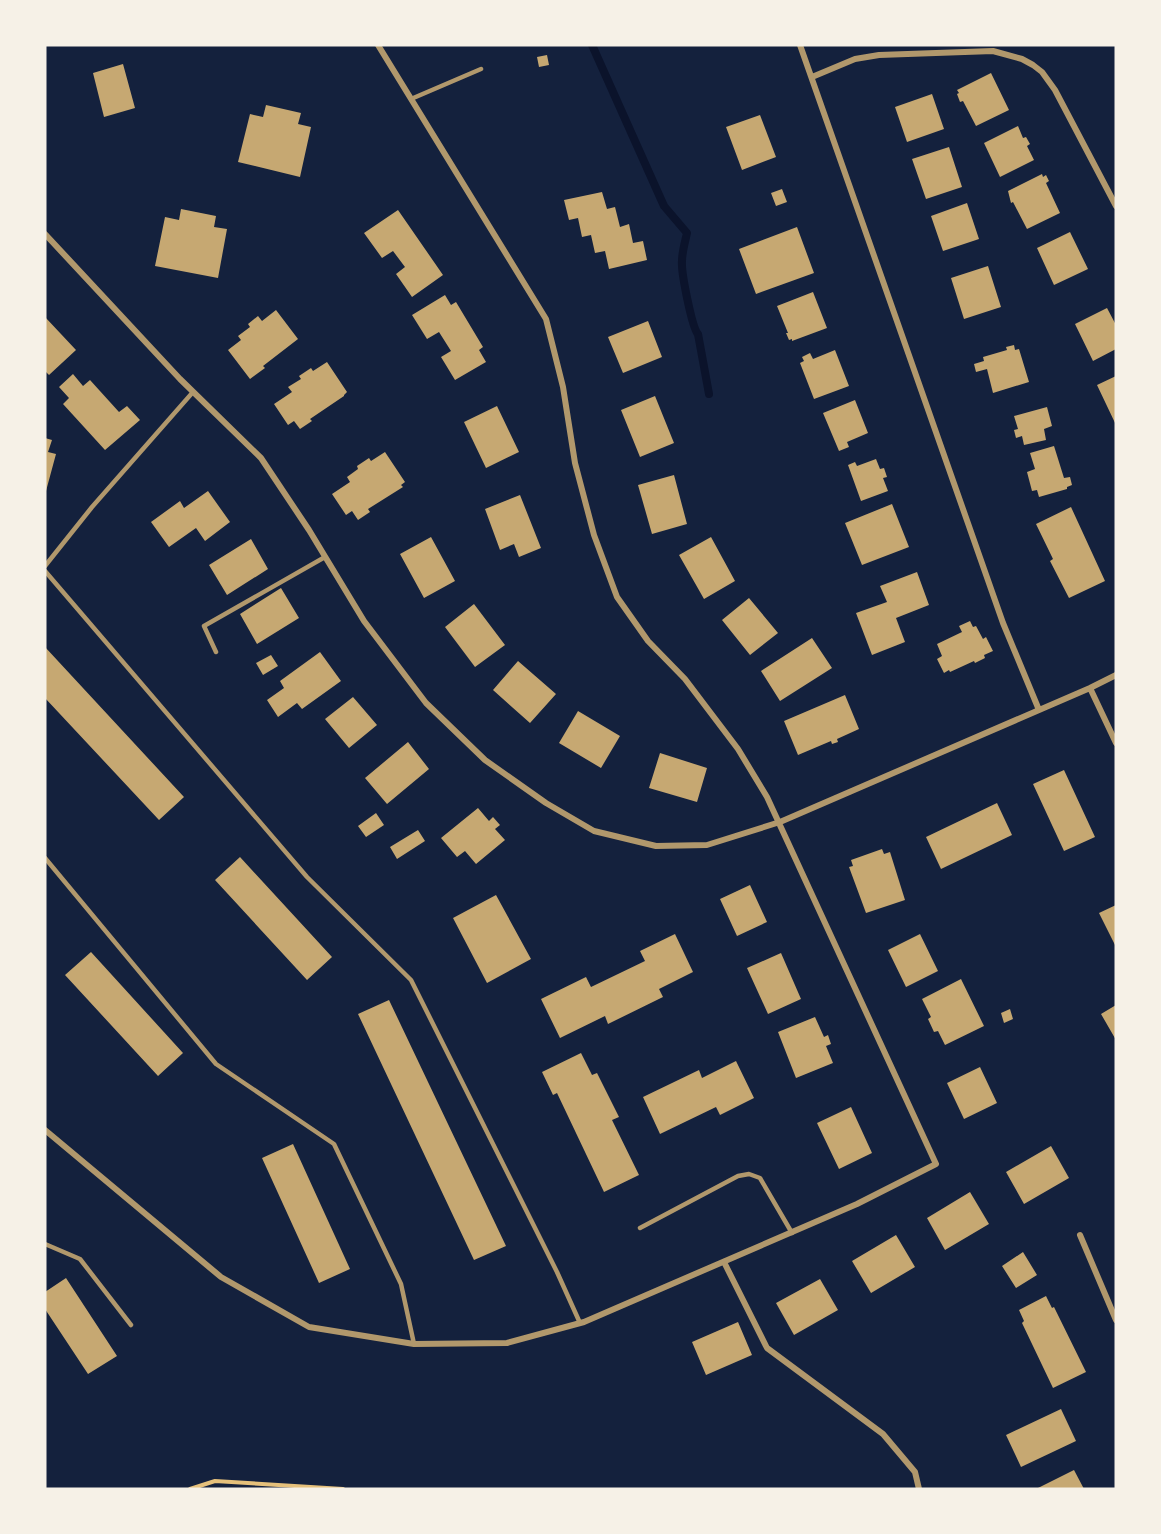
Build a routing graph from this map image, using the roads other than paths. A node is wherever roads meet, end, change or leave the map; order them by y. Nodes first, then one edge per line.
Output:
1 (378, 45) edge
2 (800, 45) edge
3 (480, 69) dead end
4 (812, 77) junction
5 (411, 99) junction
6 (1116, 206) edge
7 (45, 234) edge
8 (193, 392) junction
9 (325, 557) junction
10 (45, 566) edge
11 (45, 571) edge
12 (216, 652) dead end
13 (1116, 675) edge
14 (1090, 688) junction
15 (1039, 711) junction
16 (1116, 743) edge
17 (780, 822) junction
18 (45, 858) edge
19 (45, 1130) edge
20 (639, 1228) dead end
21 (792, 1233) junction
22 (1080, 1235) dead end
23 (45, 1244) edge
24 (724, 1262) junction
25 (1116, 1320) edge
26 (580, 1323) junction
27 (131, 1325) dead end
28 (414, 1344) junction
29 (919, 1489) edge

1 - 5 street
2 - 4 street
3 - 5 lane
4 - 6 street
4 - 15 street
5 - 17 street
7 - 8 street
8 - 9 street
8 - 10 lane
9 - 12 lane
9 - 17 street
11 - 26 lane
13 - 14 street
14 - 15 street
14 - 16 street
15 - 17 street
17 - 21 street
18 - 28 lane
19 - 28 street
20 - 21 lane
21 - 24 street
22 - 25 street
23 - 27 lane
24 - 26 street
24 - 29 street
26 - 28 street

